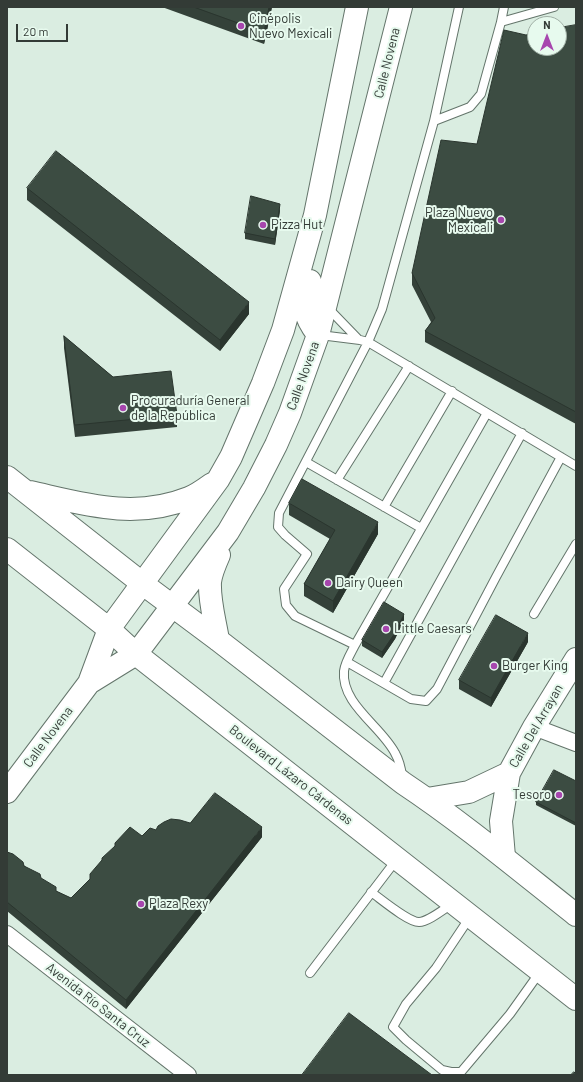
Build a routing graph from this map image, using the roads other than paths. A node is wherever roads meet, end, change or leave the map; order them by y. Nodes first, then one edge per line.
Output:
1 (357, 7) edge
2 (386, 7) edge
3 (401, 7) edge
4 (459, 7) edge
5 (504, 7) edge
6 (553, 7) edge
7 (501, 22) junction
8 (395, 29) junction
9 (434, 121) junction
10 (315, 215) junction
11 (325, 305) junction
12 (318, 335) junction
13 (358, 339) junction
14 (368, 342) junction
15 (410, 366) junction
16 (452, 392) junction
17 (487, 412) junction
18 (522, 433) junction
19 (561, 457) junction
20 (306, 462) junction
21 (576, 466) edge
22 (7, 477) edge
23 (218, 480) junction
24 (337, 480) junction
25 (25, 491) junction
26 (384, 507) junction
27 (421, 528) junction
28 (228, 532) junction
29 (576, 544) edge
30 (7, 549) edge
31 (143, 584) junction
32 (174, 606) junction
33 (534, 614) dead end
34 (109, 630) junction
35 (218, 640) junction
36 (355, 645) junction
37 (136, 654) junction
38 (576, 659) edge
39 (347, 662) junction
40 (89, 682) junction
41 (384, 683) junction
42 (534, 727) junction
43 (576, 743) edge
44 (509, 773) junction
45 (403, 783) junction
46 (7, 792) edge
47 (427, 799) junction
48 (504, 857) junction
49 (397, 859) junction
50 (371, 892) junction
51 (453, 903) junction
52 (576, 915) edge
53 (470, 916) junction
54 (7, 934) edge
55 (540, 971) junction
56 (310, 973) dead end
57 (576, 999) edge
58 (188, 1075) edge

1 - 10 main road, Calle Novena
2 - 8 main road
3 - 8 main road, Calle Novena
4 - 9 lane
5 - 7 lane
6 - 7 lane
7 - 9 lane
8 - 11 main road, Calle Novena
9 - 14 lane
10 - 12 main road
10 - 23 main road, Calle Novena
11 - 12 main road, Calle Novena
11 - 13 lane
12 - 13 lane
12 - 28 main road, Calle Novena
13 - 14 lane
14 - 15 lane
14 - 20 lane
15 - 16 lane
15 - 24 lane
16 - 17 lane
16 - 26 lane
17 - 18 lane
17 - 27 lane
18 - 19 lane
18 - 41 lane
19 - 21 lane
19 - 41 lane
20 - 24 lane
20 - 36 lane
22 - 25 main road
23 - 25 main road
23 - 31 main road, Calle Novena
24 - 26 lane
25 - 31 main road
26 - 27 lane
27 - 36 lane
28 - 32 main road, Calle Novena
28 - 35 main road
29 - 33 lane
30 - 34 main road, Boulevard Lázaro Cárdenas
31 - 32 main road
31 - 34 main road, Calle Novena
32 - 35 main road
32 - 37 main road, Calle Novena
34 - 37 main road, Boulevard Lázaro Cárdenas
34 - 40 main road, Calle Novena
35 - 45 main road
36 - 39 lane
37 - 40 main road, Calle Novena
37 - 49 main road, Boulevard Lázaro Cárdenas
38 - 42 main road, Calle Del Arrayan
39 - 41 lane
39 - 45 lane
40 - 46 main road, Calle Novena
42 - 43 street
42 - 44 main road, Calle Del Arrayan
44 - 47 main road, Calle Del Arrayan
44 - 48 main road, Calle Del Arrayan
45 - 47 main road
47 - 48 main road
48 - 52 main road
49 - 50 lane
49 - 51 main road, Boulevard Lázaro Cárdenas
50 - 51 lane
50 - 56 lane
51 - 53 main road, Boulevard Lázaro Cárdenas
53 - 55 main road, Boulevard Lázaro Cárdenas
53 - 55 lane
54 - 58 street, Avenida Río Santa Cruz
55 - 57 main road, Boulevard Lázaro Cárdenas

